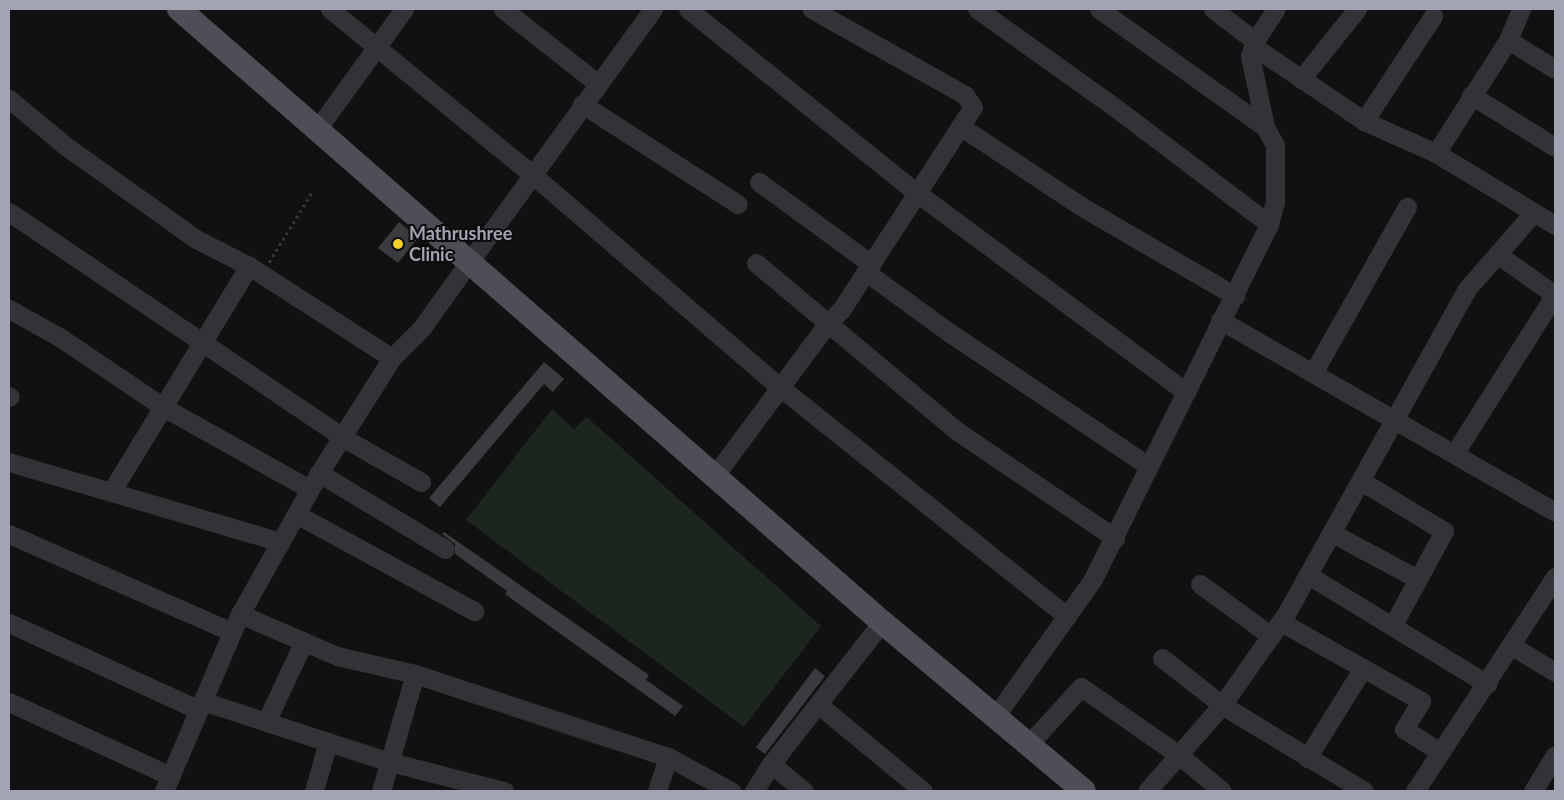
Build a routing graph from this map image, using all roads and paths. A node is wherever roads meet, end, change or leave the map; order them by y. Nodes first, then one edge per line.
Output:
1 (162, 9) edge
2 (179, 9) edge
3 (330, 9) edge
4 (404, 9) edge
5 (504, 9) edge
6 (653, 9) edge
7 (688, 9) edge
8 (812, 9) edge
9 (977, 9) edge
10 (1099, 9) edge
11 (1213, 9) edge
12 (1276, 9) edge
13 (1357, 9) edge
14 (1521, 9) edge
15 (1433, 16) dead end
16 (1508, 40) junction
17 (1254, 43) junction
18 (379, 45) junction
19 (1555, 69) edge
20 (1301, 78) junction
21 (597, 83) junction
22 (1471, 94) junction
23 (9, 99) edge
24 (582, 104) junction
25 (1364, 121) junction
26 (1266, 127) junction
27 (318, 128) junction
28 (963, 128) junction
29 (1555, 147) edge
30 (1436, 154) junction
31 (533, 175) junction
32 (759, 182) dead end
33 (312, 192) dead end
34 (919, 194) junction
35 (738, 204) dead end
36 (1407, 207) dead end
37 (9, 212) edge
38 (1534, 212) junction
39 (1268, 224) junction
40 (1555, 225) edge
41 (1497, 254) junction
42 (756, 263) dead end
43 (467, 265) junction
44 (869, 268) junction
45 (255, 270) junction
46 (1555, 294) edge
47 (1235, 296) junction
48 (9, 309) edge
49 (1220, 320) junction
50 (828, 323) junction
51 (202, 342) junction
52 (392, 358) junction
53 (1313, 373) junction
54 (781, 388) junction
55 (1186, 392) junction
56 (163, 407) junction
57 (1395, 420) junction
58 (342, 437) junction
59 (1454, 454) junction
60 (9, 462) edge
61 (1147, 465) junction
62 (715, 475) junction
63 (315, 481) junction
64 (1361, 481) junction
65 (421, 482) dead end
66 (111, 492) junction
67 (1555, 512) edge
68 (296, 514) junction
69 (1332, 533) junction
70 (9, 534) edge
71 (1115, 538) junction
72 (280, 542) junction
73 (445, 549) dead end
74 (1308, 575) junction
75 (1416, 578) junction
76 (1200, 584) dead end
77 (1552, 589) edge
78 (474, 612) dead end
79 (240, 614) junction
80 (1067, 616) junction
81 (9, 623) edge
82 (1393, 625) junction
83 (1276, 629) junction
84 (875, 631) junction
85 (232, 632) junction
86 (304, 641) junction
87 (1512, 646) junction
88 (1162, 658) dead end
89 (1363, 668) junction
90 (1555, 672) edge
91 (415, 674) junction
92 (1487, 684) junction
93 (9, 702) edge
94 (819, 705) junction
95 (1222, 705) junction
96 (200, 706) junction
97 (994, 718) junction
98 (266, 722) junction
99 (328, 742) junction
100 (1029, 744) junction
101 (1440, 752) junction
102 (1179, 755) junction
103 (1555, 755) edge
104 (668, 757) junction
105 (1308, 758) junction
106 (390, 762) junction
107 (771, 764) junction
108 (168, 783) edge
109 (314, 791) edge
110 (381, 791) edge
111 (504, 791) edge
112 (657, 791) edge
113 (730, 791) edge
114 (754, 791) edge
115 (804, 791) edge
116 (923, 791) edge
117 (1063, 791) edge
118 (1084, 791) edge
119 (1147, 791) edge
120 (1222, 791) edge
121 (1364, 791) edge
122 (1415, 791) edge
123 (1533, 791) edge

1 - 43 main road
2 - 27 main road
3 - 18 street
4 - 18 street
5 - 21 street
6 - 21 street
7 - 34 street
8 - 28 street
9 - 39 street
10 - 26 street
11 - 17 street
12 - 17 street
13 - 20 street
14 - 16 street
15 - 25 street
16 - 19 street
16 - 22 street
17 - 20 street
17 - 26 street
18 - 27 street
18 - 31 street
20 - 25 street
21 - 24 street
22 - 29 street
22 - 30 street
23 - 45 street
24 - 31 street
24 - 35 street
25 - 30 street
26 - 39 street
27 - 43 main road
28 - 34 street
28 - 47 street
30 - 38 street
31 - 43 street
31 - 54 street
32 - 44 street
33 - 45 path
34 - 44 street
34 - 55 street
36 - 53 street
37 - 51 street
38 - 40 street
38 - 41 street
39 - 47 street
41 - 46 street
41 - 57 street
42 - 50 street
43 - 52 street
43 - 62 main road
43 - 84 main road
44 - 50 street
44 - 61 street
45 - 51 street
45 - 52 street
46 - 59 street
47 - 49 street
48 - 56 street
49 - 53 street
49 - 55 street
50 - 54 street
50 - 71 street
51 - 56 street
51 - 58 street
52 - 58 street
53 - 57 street
54 - 62 street
54 - 80 street
55 - 61 street
56 - 63 street
56 - 66 street
57 - 59 street
57 - 64 street
58 - 63 street
58 - 65 street
59 - 67 street
60 - 66 street
61 - 71 street
62 - 97 main road
63 - 68 street
63 - 73 street
64 - 69 street
64 - 75 street
66 - 72 street
68 - 72 street
68 - 78 street
69 - 74 street
69 - 75 street
70 - 85 street
71 - 80 street
72 - 79 street
74 - 82 street
74 - 83 street
75 - 82 street
76 - 83 street
77 - 87 street
79 - 85 street
79 - 86 street
80 - 97 street
81 - 96 street
82 - 92 street
83 - 89 street
83 - 95 street
84 - 94 street
84 - 117 main road
85 - 96 street
86 - 91 street
86 - 98 street
87 - 90 street
87 - 92 street
88 - 95 street
89 - 101 street
89 - 105 street
91 - 104 street
91 - 106 street
92 - 101 street
93 - 108 street
94 - 107 street
94 - 116 street
95 - 102 street
95 - 105 street
96 - 98 street
96 - 108 street
97 - 100 main road
98 - 99 street
99 - 106 street
99 - 109 street
100 - 102 street
100 - 118 main road
101 - 122 street
102 - 119 street
102 - 120 street
103 - 123 street
104 - 112 street
104 - 113 street
105 - 121 street
106 - 110 street
106 - 111 street
107 - 114 street
107 - 115 street

